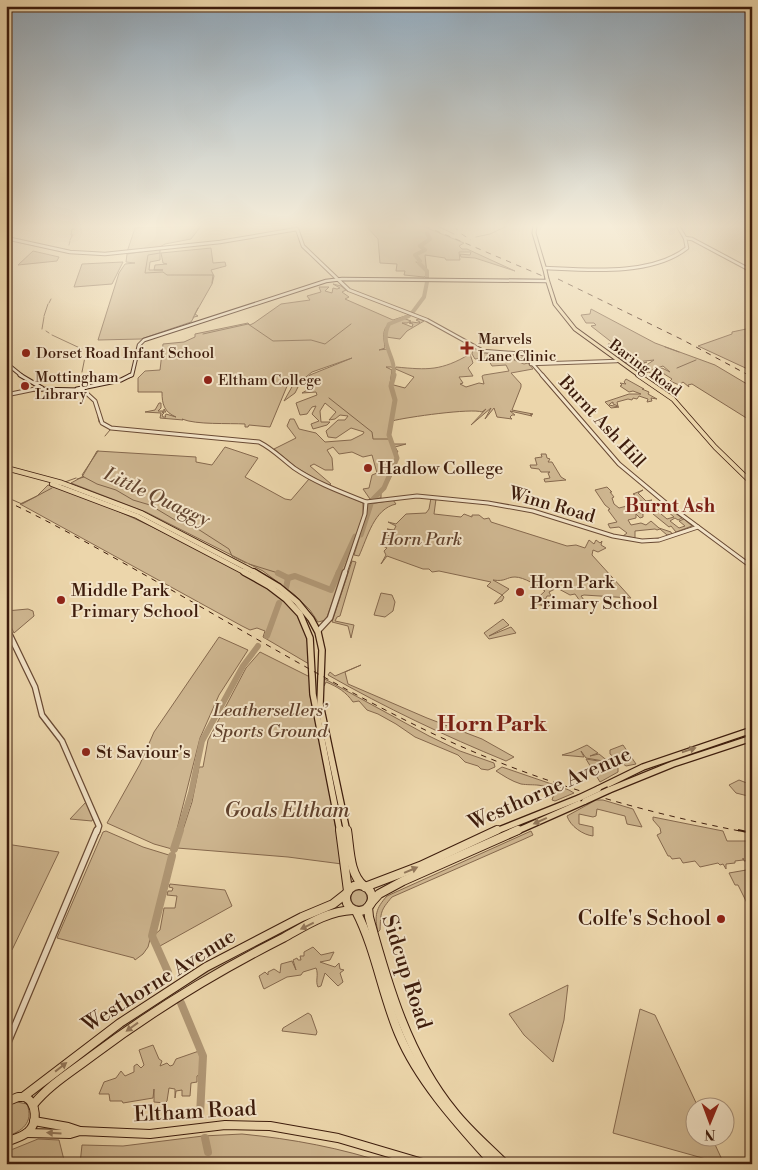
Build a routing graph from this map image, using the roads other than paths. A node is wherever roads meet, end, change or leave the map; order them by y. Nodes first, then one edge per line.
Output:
1 (338, 280) edge
2 (333, 281) edge
3 (363, 281) edge
4 (548, 281) edge
5 (549, 285) junction
6 (617, 361) junction
7 (6, 363) edge
8 (531, 364) junction
9 (38, 388) junction
10 (83, 389) junction
11 (6, 395) edge
12 (6, 469) edge
13 (752, 483) edge
14 (366, 502) junction
15 (698, 527) junction
16 (752, 567) edge
17 (6, 627) edge
18 (316, 628) junction
19 (312, 649) junction
20 (752, 730) edge
21 (752, 738) edge
22 (582, 799) junction
23 (364, 886) junction
24 (348, 892) junction
25 (369, 905) junction
26 (354, 910) junction
27 (6, 1047) edge
28 (23, 1097) junction
29 (6, 1102) edge
30 (33, 1105) junction
31 (34, 1121) junction
32 (80, 1131) junction
33 (27, 1132) junction
34 (6, 1142) edge
35 (492, 1163) edge
36 (426, 1164) edge
37 (505, 1164) edge

1 - 8 street, Burnt Ash Hill
2 - 10 main road
3 - 5 street
4 - 5 main road, Baring Road, bridge
5 - 6 main road, Baring Road
6 - 8 street
6 - 13 main road, Baring Road
7 - 9 street
8 - 15 street, Burnt Ash Hill
9 - 10 street
9 - 11 main road
10 - 14 street
12 - 18 highway
12 - 19 highway
14 - 15 street, Winn Road
14 - 18 street
15 - 16 street, Burnt Ash Hill
17 - 27 street
18 - 19 highway
18 - 23 highway
19 - 24 highway
22 -> 20 highway, Westhorne Avenue, bridge
21 - 22 highway, Westhorne Avenue, bridge
23 -> 22 highway, Westhorne Avenue
22 -> 25 highway, Westhorne Avenue
23 - 24 highway
23 - 25 highway
24 - 26 highway
28 -> 24 highway, Westhorne Avenue
25 - 26 highway
25 - 37 highway, Sidcup Road
26 -> 30 highway, Westhorne Avenue
26 - 35 highway, Sidcup Road
28 - 29 highway
28 - 30 highway
30 - 31 highway
31 - 32 highway, Eltham Road
31 - 33 highway
32 -> 33 highway, Eltham Road
32 - 36 highway, Eltham Road
33 - 34 highway

